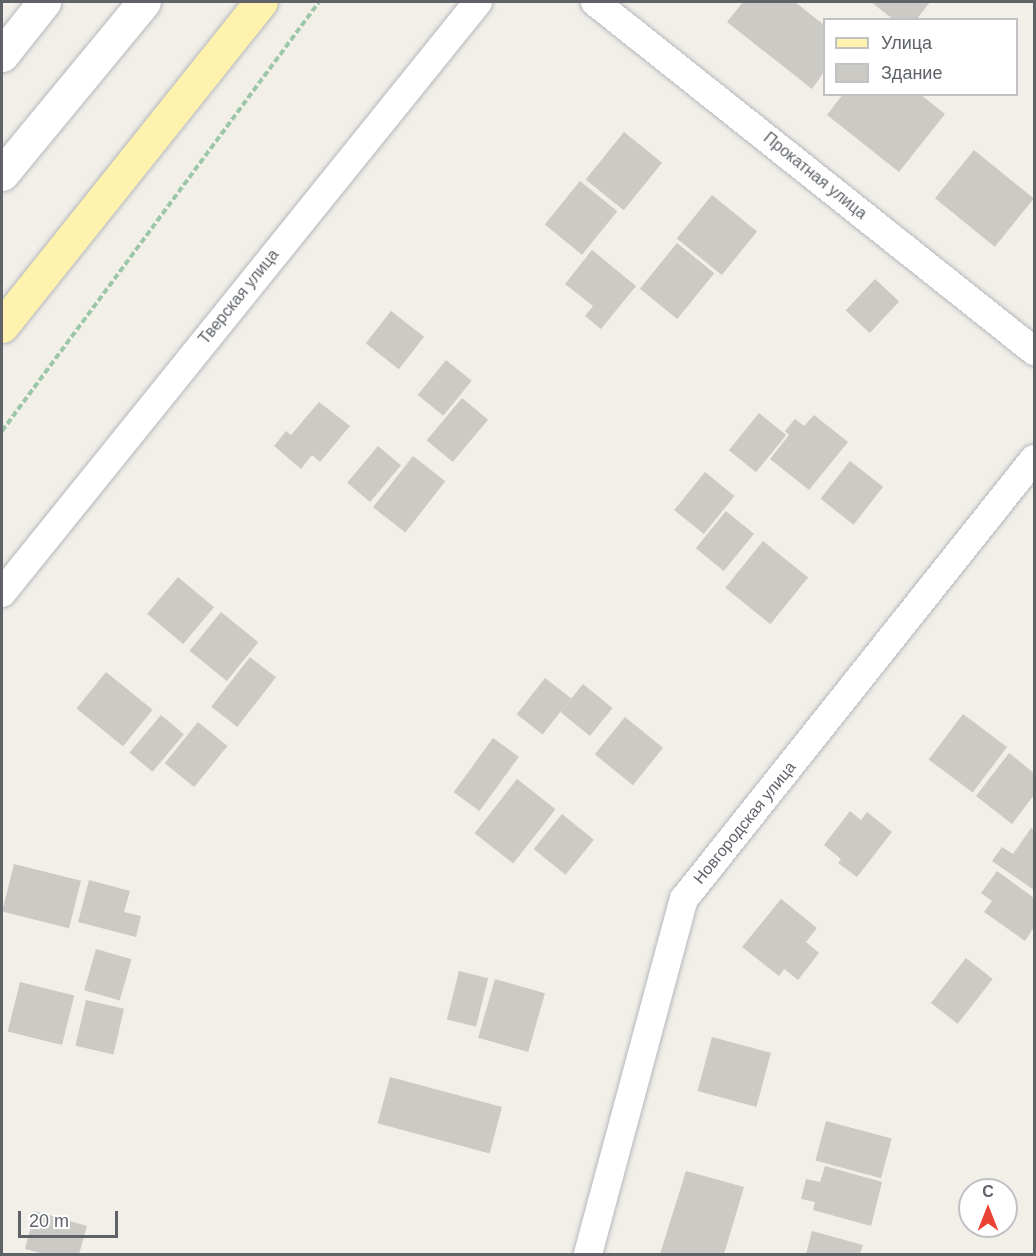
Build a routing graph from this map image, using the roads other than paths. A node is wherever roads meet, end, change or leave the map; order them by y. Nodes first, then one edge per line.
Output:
1 (44, 2) edge
2 (144, 2) edge
3 (261, 2) edge
4 (478, 2) edge
5 (595, 2) edge
6 (2, 55) edge
7 (2, 174) edge
8 (2, 326) edge
9 (1035, 351) edge
10 (1035, 459) edge
11 (2, 593) edge
12 (588, 1254) edge

1 - 6 main road
2 - 7 main road
3 - 8 main road
4 - 11 street, Тверская улица
5 - 9 street, Прокатная улица
10 - 12 street, Новгородская улица

